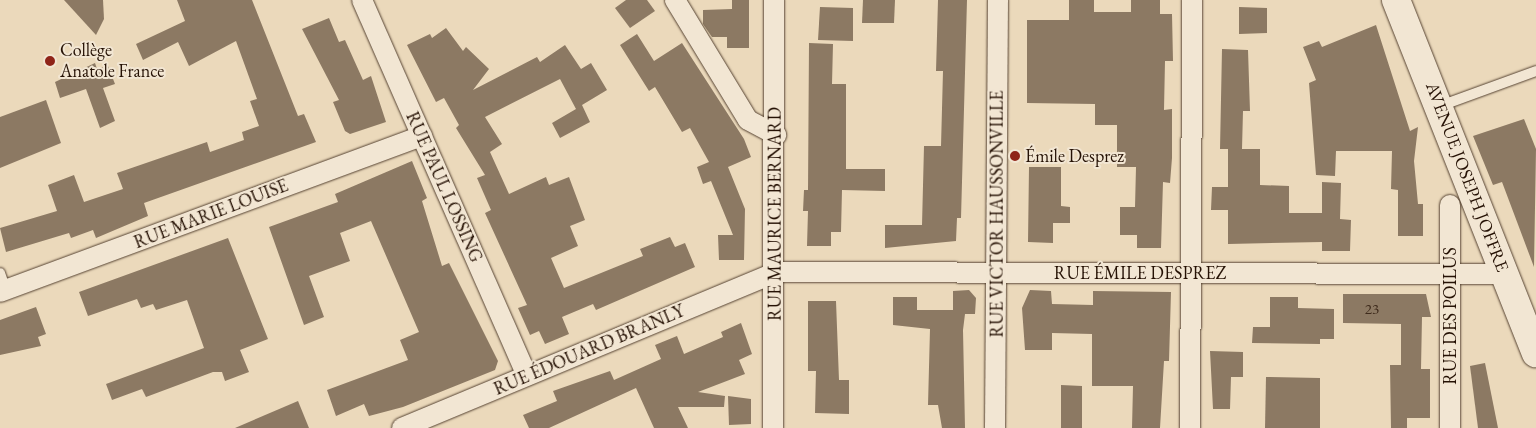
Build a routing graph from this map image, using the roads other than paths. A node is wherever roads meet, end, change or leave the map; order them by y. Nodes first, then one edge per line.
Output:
1 (362, 0) edge
2 (676, 0) edge
3 (774, 0) edge
4 (998, 0) edge
5 (1192, 0) edge
6 (1396, 0) edge
7 (1536, 71) edge
8 (1440, 106) junction
9 (776, 135) junction
10 (422, 136) junction
11 (1450, 204) dead end
12 (776, 272) junction
13 (997, 273) junction
14 (1193, 273) junction
15 (1451, 273) junction
16 (1504, 274) junction
17 (2, 285) edge
18 (1536, 353) edge
19 (527, 375) junction
20 (402, 428) edge
21 (774, 428) edge
22 (996, 428) edge
23 (1190, 428) edge
24 (1450, 428) edge

1 - 10 street, RUE PAUL LOSSING
2 - 9 street
3 - 9 street, RUE MAURICE BERNARD
4 - 13 street, RUE VICTOR HAUSSONVILLE
5 - 14 street
6 - 8 street, AVENUE JOSEPH JOFFRE
7 - 8 lane
8 - 16 street, AVENUE JOSEPH JOFFRE
9 - 12 street, RUE MAURICE BERNARD
10 - 17 street, RUE MARIE LOUISE
10 - 19 street, RUE PAUL LOSSING
11 - 15 street, RUE DES POILUS
12 - 13 street, RUE ÉMILE DESPREZ
12 - 19 street, RUE ÉDOUARD BRANLY
12 - 21 street, RUE MAURICE BERNARD
13 - 14 street, RUE ÉMILE DESPREZ
13 - 22 street, RUE VICTOR HAUSSONVILLE
14 - 15 street, RUE ÉMILE DESPREZ
14 - 23 street
15 - 16 street, RUE ÉMILE DESPREZ
15 - 24 street, RUE DES POILUS
16 - 18 street, AVENUE JOSEPH JOFFRE
19 - 20 street, RUE ÉDOUARD BRANLY

